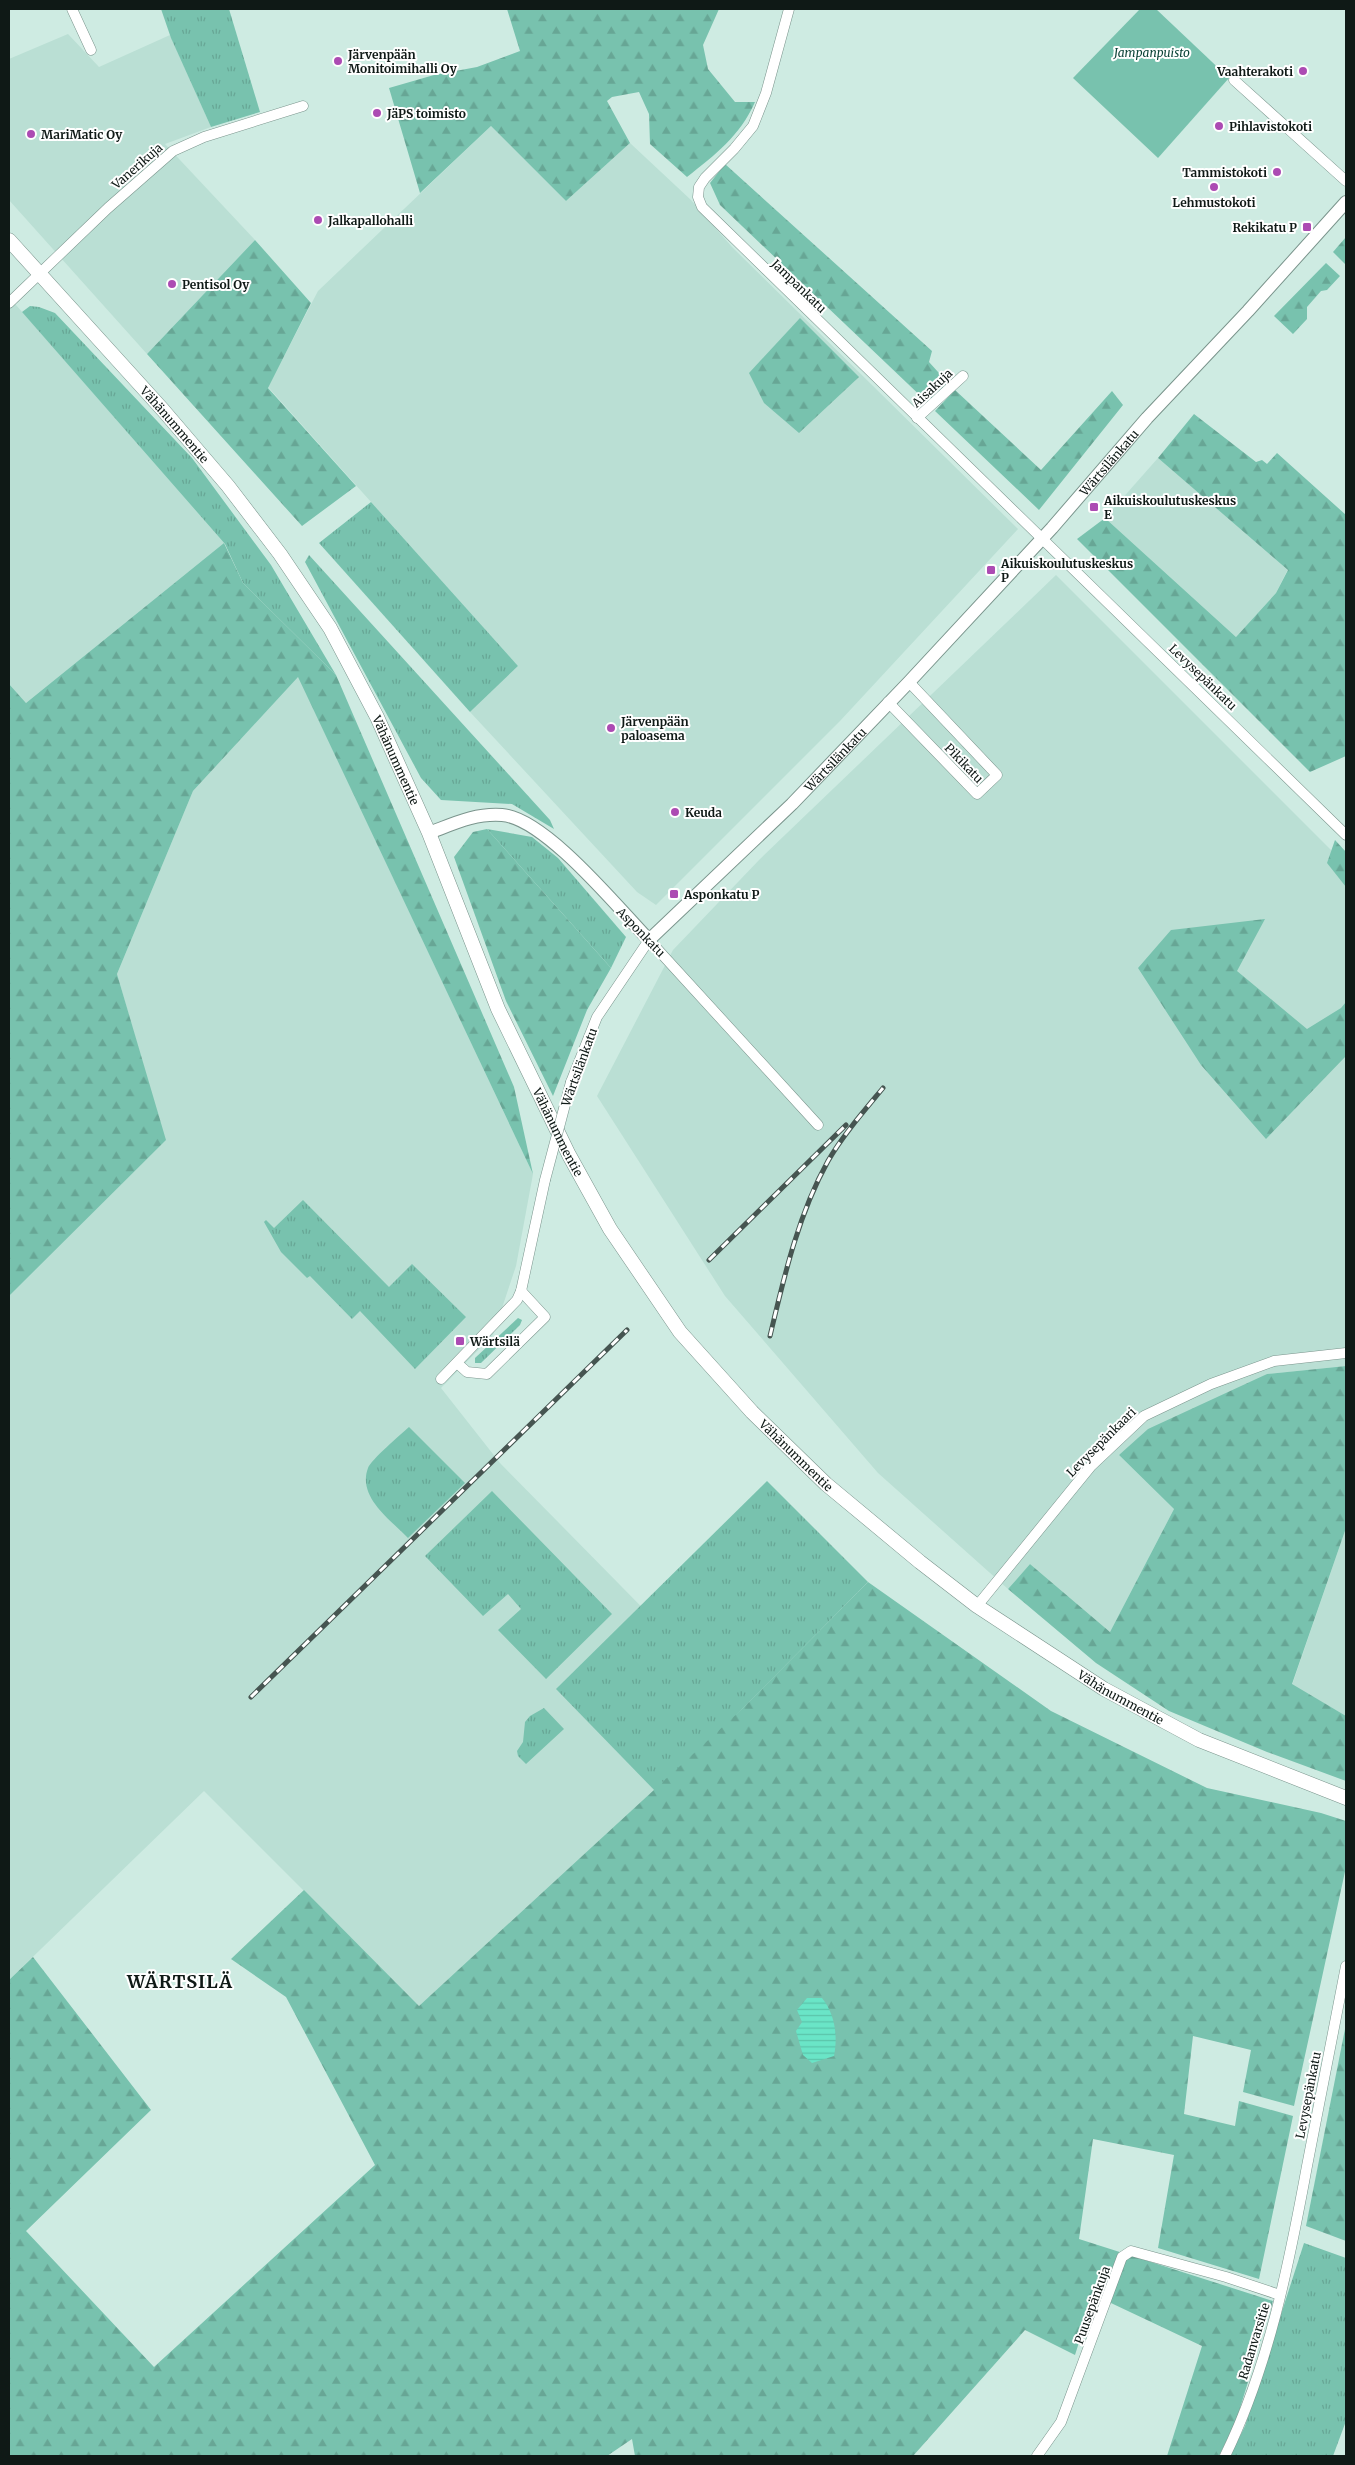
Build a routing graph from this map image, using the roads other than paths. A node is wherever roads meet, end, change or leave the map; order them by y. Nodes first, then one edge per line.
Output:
1 (72, 9) edge
2 (789, 9) edge
3 (91, 50) dead end
4 (1234, 80) dead end
5 (303, 106) dead end
6 (1346, 181) edge
7 (1346, 202) edge
8 (9, 240) edge
9 (40, 274) junction
10 (9, 303) edge
11 (963, 376) dead end
12 (917, 418) junction
13 (1042, 538) junction
14 (909, 682) junction
15 (888, 702) junction
16 (429, 833) junction
17 (1346, 835) edge
18 (649, 940) junction
19 (818, 1125) dead end
20 (521, 1291) junction
21 (1346, 1353) edge
22 (457, 1363) junction
23 (441, 1379) dead end
24 (977, 1606) junction
25 (1345, 1798) edge
26 (1346, 1966) edge
27 (1295, 2230) joint
28 (1280, 2295) junction
29 (1037, 2456) edge
30 (1225, 2456) edge

1 - 3 street
2 - 12 street, Jampankatu
4 - 6 street
5 - 9 street, Vanerikuja
7 - 13 street, Wärtsilänkatu
8 - 9 main road, Vähänummentie
9 - 10 street, Vanerikuja
9 - 16 main road, Vähänummentie
11 - 12 street, Aisakuja
12 - 13 street, Jampankatu
13 - 14 street, Wärtsilänkatu
13 - 17 street, Levysepänkatu
14 - 15 street, Wärtsilänkatu
14 - 15 street, Pikikatu
15 - 18 street, Wärtsilänkatu
16 - 18 street, Asponkatu
16 - 24 main road, Vähänummentie
18 - 19 street, Asponkatu
18 - 20 street, Wärtsilänkatu, bridge
20 - 22 street, Wärtsilänkatu
20 - 22 street
21 - 24 street, Levysepänkaari
22 - 23 street, Wärtsilänkatu
24 - 25 main road, Vähänummentie
26 - 27 street, Levysepänkatu
27 - 28 street, Radanvarsitie
28 - 29 street, Puusepänkuja
28 - 30 street, Radanvarsitie

